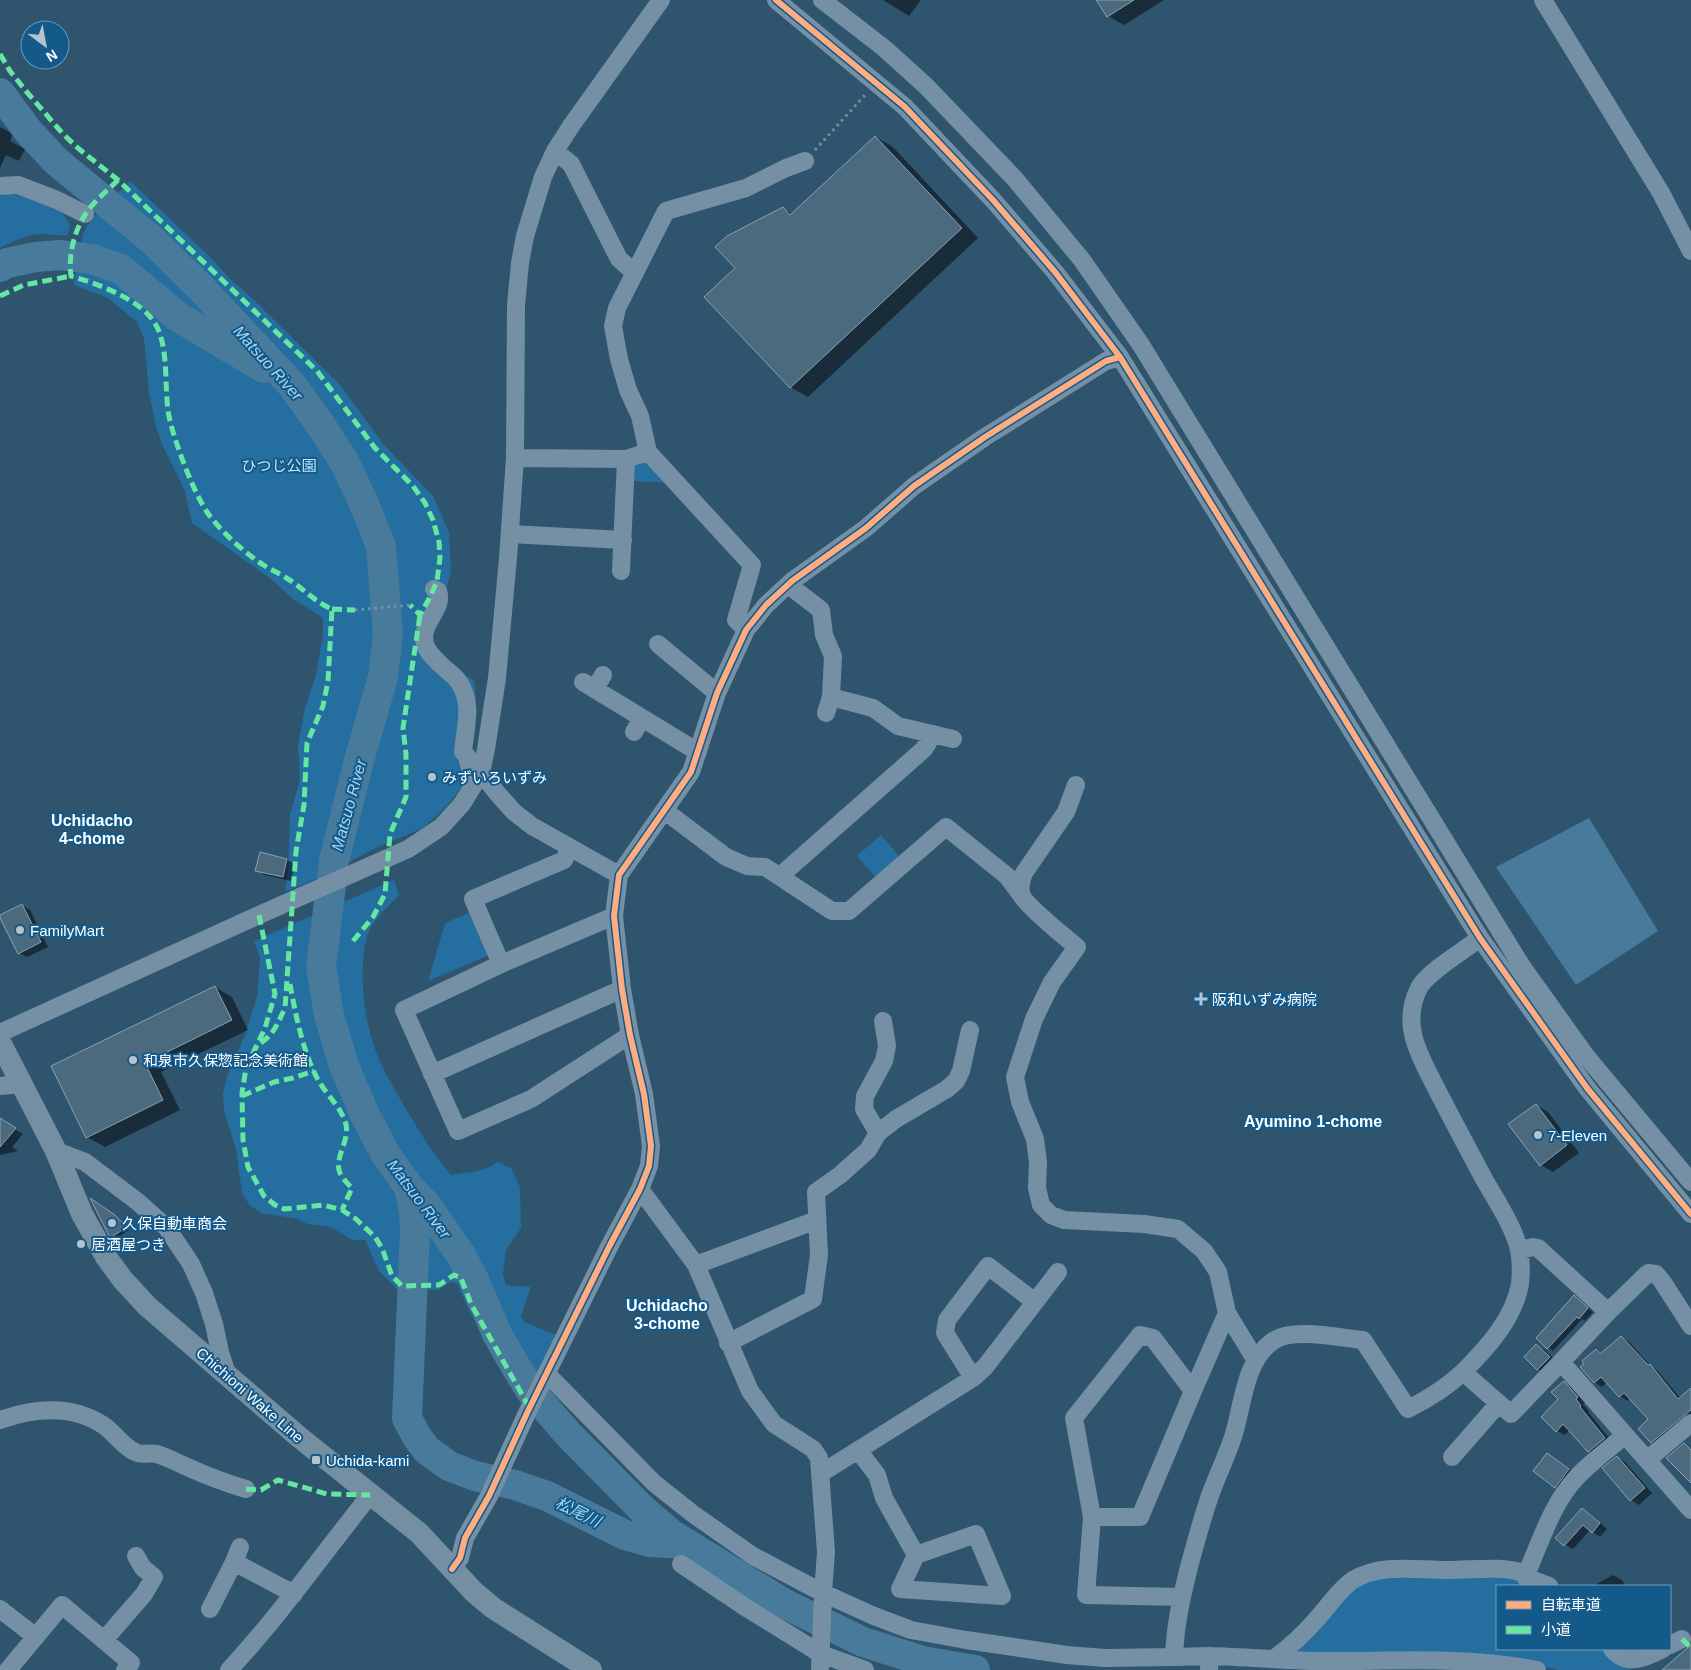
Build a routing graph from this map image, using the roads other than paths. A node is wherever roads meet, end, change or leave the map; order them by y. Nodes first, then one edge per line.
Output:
1 (661, 0) edge
2 (776, 0) edge
3 (822, 0) edge
4 (1543, 0) edge
5 (555, 151) junction
6 (805, 161) road end
7 (0, 186) edge
8 (85, 214) dead end
9 (1691, 251) edge
10 (635, 273) junction
11 (1120, 357) junction
12 (648, 452) junction
13 (515, 458) junction
14 (626, 459) junction
15 (510, 534) junction
16 (623, 540) junction
17 (621, 571) dead end
18 (792, 581) junction
19 (434, 589) dead end
20 (746, 630) junction
21 (658, 644) dead end
22 (593, 682) dead end
23 (717, 693) junction
24 (933, 734) junction
25 (952, 739) dead end
26 (698, 752) junction
27 (481, 772) junction
28 (1076, 786) dead end
29 (665, 811) junction
30 (570, 848) junction
31 (618, 875) junction
32 (780, 876) junction
33 (1022, 896) junction
34 (614, 916) junction
35 (1480, 938) junction
36 (501, 964) junction
37 (622, 989) junction
38 (883, 1021) dead end
39 (970, 1030) dead end
40 (0, 1033) edge
41 (630, 1035) junction
42 (0, 1042) edge
43 (432, 1074) junction
44 (22, 1084) junction
45 (0, 1086) edge
46 (878, 1133) junction
47 (56, 1151) junction
48 (1691, 1182) edge
49 (640, 1189) junction
50 (1691, 1214) edge
51 (817, 1220) junction
52 (1519, 1250) junction
53 (696, 1265) junction
54 (1058, 1272) dead end
55 (1035, 1302) junction
56 (1608, 1312) junction
57 (1227, 1313) junction
58 (1691, 1326) edge
59 (728, 1343) junction
60 (1256, 1359) junction
61 (1561, 1362) junction
62 (1463, 1372) junction
63 (226, 1374) junction
64 (546, 1378) junction
65 (973, 1378) junction
66 (1193, 1390) junction
67 (1499, 1403) junction
68 (0, 1420) edge
69 (1691, 1423) edge
70 (1625, 1435) junction
71 (858, 1450) junction
72 (1452, 1457) dead end
73 (1647, 1460) junction
74 (820, 1474) junction
75 (246, 1489) dead end
76 (370, 1495) junction
77 (1691, 1510) edge
78 (1092, 1517) junction
79 (916, 1555) junction
80 (136, 1556) dead end
81 (681, 1564) dead end
82 (452, 1569) junction
83 (1526, 1575) junction
84 (1547, 1585) edge
85 (294, 1594) junction
86 (823, 1598) junction
87 (1182, 1598) junction
88 (0, 1609) edge
89 (210, 1609) dead end
90 (36, 1637) junction
91 (104, 1640) junction
92 (1613, 1650) edge
93 (1661, 1650) edge
94 (821, 1656) edge
95 (1174, 1657) junction
96 (1275, 1658) junction
97 (1067, 1662) edge
98 (1209, 1665) edge
99 (8, 1670) edge
100 (125, 1670) edge
101 (229, 1670) edge
102 (591, 1670) edge
103 (865, 1670) edge
104 (1537, 1670) edge

1 - 5 street
2 - 11 street
3 - 48 street
4 - 9 street
5 - 10 street
5 - 13 street
6 - 10 street
7 - 8 street
10 - 12 street
11 - 18 street
11 - 35 street
12 - 14 street
12 - 20 street
13 - 14 street
13 - 15 street
14 - 16 street
15 - 16 street
15 - 27 street
16 - 17 street
18 - 20 street
18 - 24 street
19 - 27 street
20 - 23 street
21 - 23 street
22 - 26 street
23 - 26 street
24 - 25 street
24 - 32 street
26 - 29 street
27 - 30 street
27 - 40 street
28 - 33 street
29 - 31 street
29 - 32 street
30 - 31 street
30 - 36 street
31 - 34 street
32 - 33 street
33 - 57 street
34 - 36 street
34 - 37 street
35 - 50 street
35 - 52 street
36 - 43 street
37 - 41 street
37 - 43 street
38 - 46 street
39 - 46 street
41 - 43 street
41 - 49 street
42 - 44 main road, Chichioni Wake Line
44 - 45 street
44 - 47 main road, Chichioni Wake Line
46 - 51 street
47 - 63 main road, Chichioni Wake Line
47 - 63 street
49 - 53 street
49 - 64 street
51 - 53 street
51 - 59 street
52 - 56 street
52 - 62 street
53 - 59 street
54 - 55 street
55 - 65 street
55 - 65 street
56 - 58 street
56 - 61 street
57 - 60 street
57 - 66 street
59 - 74 street
60 - 62 street
60 - 87 street
61 - 67 street
61 - 70 street
62 - 67 street
63 - 76 main road, Chichioni Wake Line
64 - 82 street
64 - 86 street
65 - 71 street
66 - 78 street
66 - 78 street
67 - 72 street
68 - 75 street
69 - 73 street
70 - 73 street
70 - 83 street
71 - 74 street
71 - 79 street
73 - 77 street
74 - 86 street
76 - 82 main road, Chichioni Wake Line
76 - 85 street
78 - 87 street
79 - 79 street
80 - 91 street
81 - 94 street
82 - 102 main road, Chichioni Wake Line
83 - 84 street
83 - 96 street
85 - 89 street
85 - 101 street
86 - 94 street
86 - 97 street
87 - 95 street
88 - 90 street
90 - 91 street
90 - 99 street
91 - 100 street
92 - 93 street
94 - 103 street
95 - 97 street
95 - 98 street
96 - 98 street
96 - 104 street

